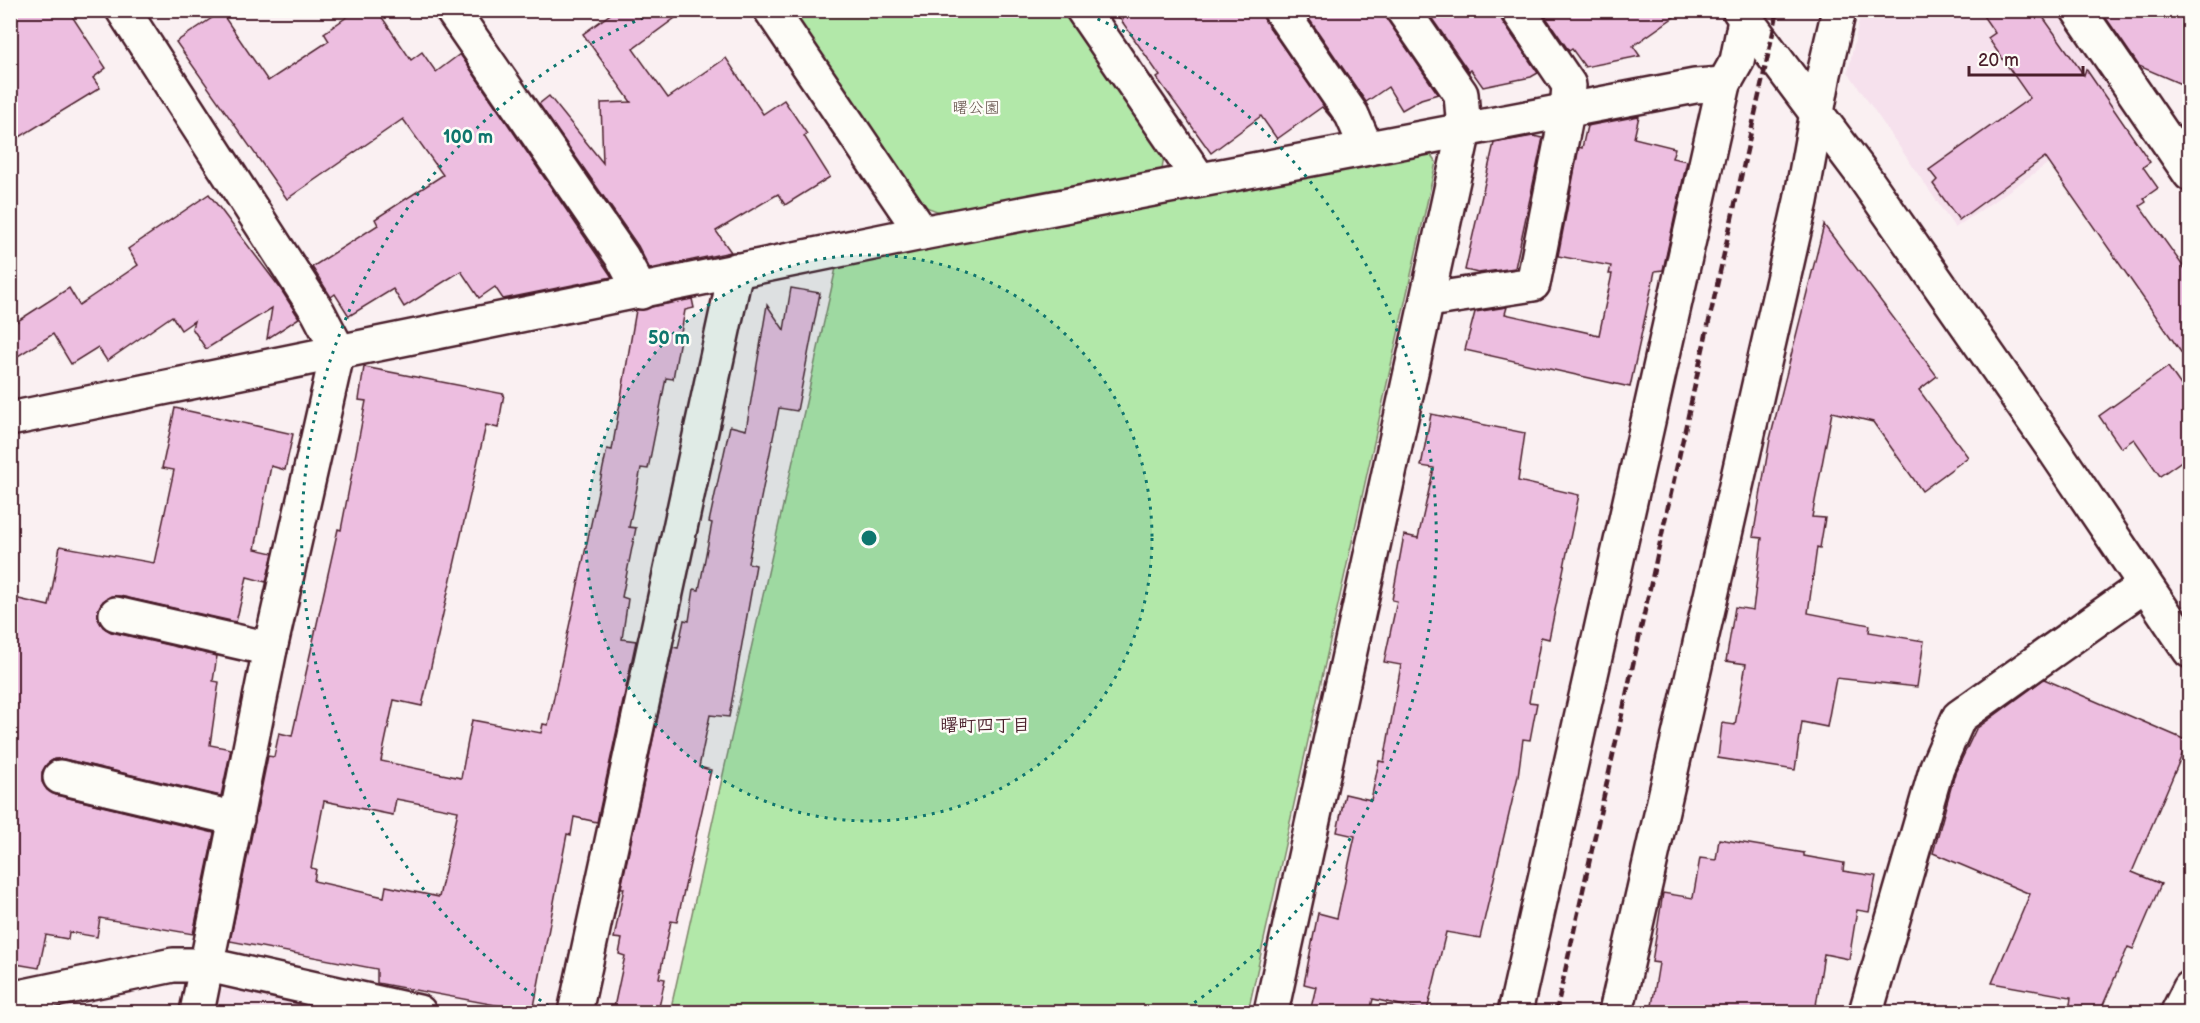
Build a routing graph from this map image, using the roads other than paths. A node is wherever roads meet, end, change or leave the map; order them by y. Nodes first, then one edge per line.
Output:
1 (123, 10) edge
2 (453, 10) edge
3 (771, 10) edge
4 (1083, 10) edge
5 (1280, 10) edge
6 (1404, 10) edge
7 (1518, 10) edge
8 (1839, 10) edge
9 (2078, 10) edge
10 (1744, 14) edge
11 (1725, 84) junction
12 (1567, 112) junction
13 (1817, 112) junction
14 (1464, 130) junction
15 (1366, 147) junction
16 (2185, 152) edge
17 (1199, 179) junction
18 (922, 233) junction
19 (736, 270) junction
20 (641, 292) junction
21 (1429, 300) junction
22 (338, 350) junction
23 (10, 420) edge
24 (2145, 585) junction
25 (116, 614) dead end
26 (270, 650) junction
27 (2190, 651) edge
28 (60, 777) dead end
29 (237, 819) junction
30 (208, 965) junction
31 (2190, 987) edge
32 (10, 999) edge
33 (197, 1012) edge
34 (419, 1012) edge
35 (575, 1012) edge
36 (1271, 1012) edge
37 (1515, 1012) edge
38 (1616, 1012) edge
39 (1866, 1012) edge
40 (2178, 1012) edge

1 - 22 street
2 - 20 street
3 - 18 street
4 - 17 street
5 - 15 street
6 - 14 street
7 - 12 street
8 - 13 street
9 - 16 street
10 - 11 street
10 - 13 street
11 - 12 street
11 - 37 street
12 - 14 street
12 - 21 street
13 - 24 street
13 - 38 street
14 - 15 street
14 - 21 street
15 - 17 street
17 - 18 street
18 - 19 street
19 - 20 street
19 - 35 street
20 - 22 street
21 - 36 street
22 - 23 street
22 - 26 street
24 - 27 street
24 - 39 street
25 - 26 street
26 - 29 street
28 - 29 street
29 - 30 street
30 - 32 street
30 - 33 street
30 - 34 street
31 - 40 street

